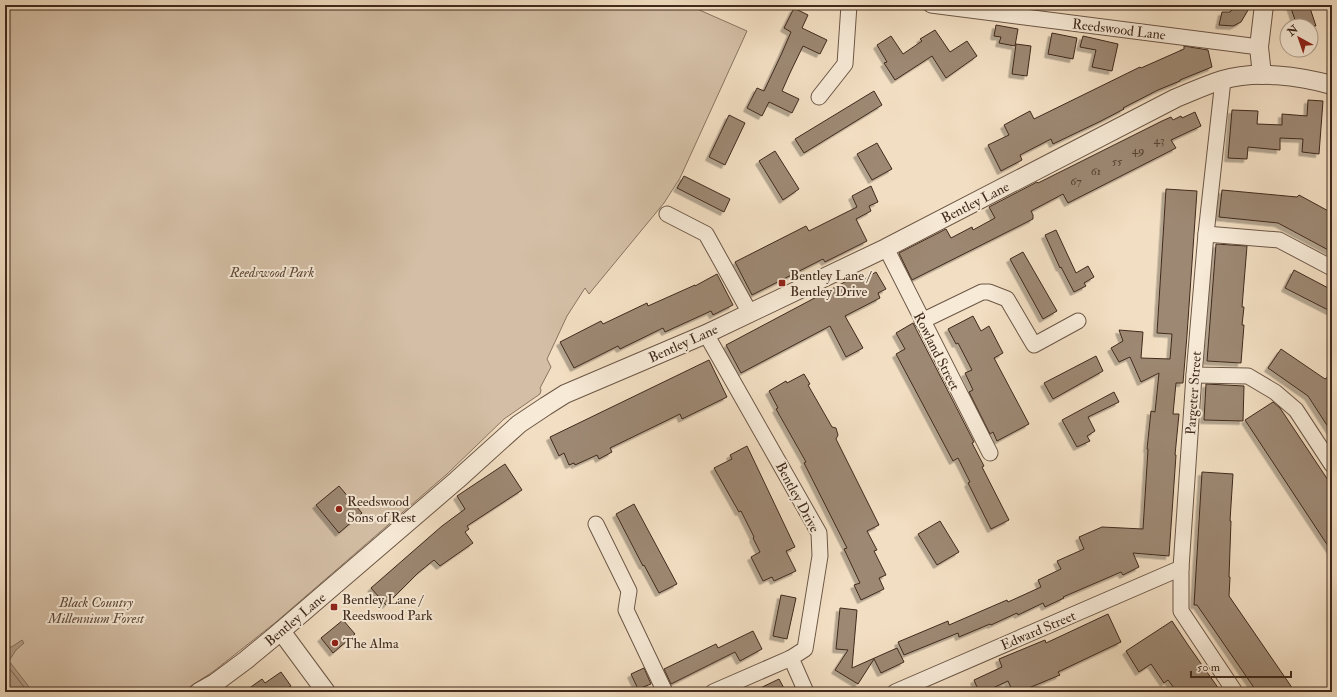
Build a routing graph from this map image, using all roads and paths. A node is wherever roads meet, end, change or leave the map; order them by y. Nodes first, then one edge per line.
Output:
1 (849, 5) edge
2 (931, 5) edge
3 (1264, 5) edge
4 (1259, 47) junction
5 (1262, 75) junction
6 (1223, 80) junction
7 (1332, 85) edge
8 (819, 97) dead end
9 (667, 214) dead end
10 (1206, 234) junction
11 (886, 248) junction
12 (1332, 268) edge
13 (750, 313) junction
14 (1078, 321) dead end
15 (922, 322) junction
16 (706, 334) junction
17 (1194, 375) junction
18 (990, 453) dead end
19 (1332, 465) edge
20 (596, 524) dead end
21 (1181, 568) junction
22 (281, 631) junction
23 (791, 658) junction
24 (716, 691) edge
25 (199, 692) edge
26 (326, 692) edge
27 (665, 692) edge
28 (806, 692) edge
29 (895, 692) edge
30 (1235, 692) edge

1 - 8 street
2 - 4 street, Reedswood Lane
3 - 4 street
4 - 5 street
5 - 6 street, Bentley Lane
5 - 7 street, Bentley Lane
6 - 10 street, Pargeter Street
6 - 11 street, Bentley Lane
9 - 13 street
10 - 12 street
10 - 17 street, Pargeter Street
11 - 13 street, Bentley Lane
11 - 15 street, Rowland Street
13 - 16 street, Bentley Lane
14 - 15 street
15 - 18 street, Rowland Street
16 - 22 street, Bentley Lane
16 - 23 street, Bentley Drive
17 - 19 street
17 - 21 street, Pargeter Street
20 - 27 street
21 - 29 street, Edward Street
21 - 30 street, Pargeter Street
22 - 25 street, Bentley Lane
22 - 26 street
23 - 24 street, Bentley Drive
23 - 28 street

